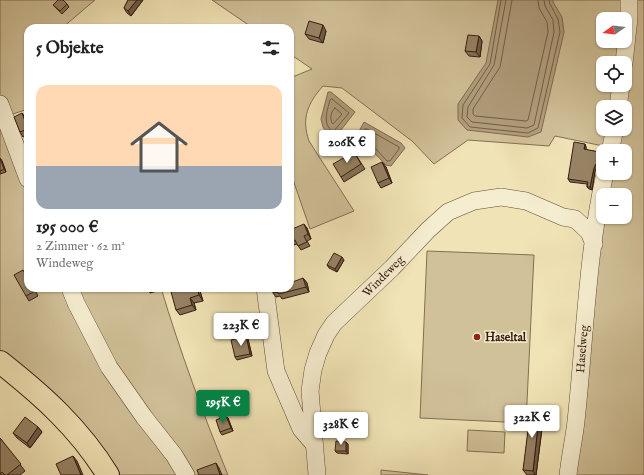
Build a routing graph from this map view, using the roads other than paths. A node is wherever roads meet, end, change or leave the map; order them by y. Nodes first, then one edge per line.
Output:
1 (629, 0) edge
2 (625, 56) edge
3 (0, 104) edge
4 (24, 168) edge
5 (596, 207) edge
6 (575, 219) junction
7 (596, 219) edge
8 (594, 244) junction
9 (72, 292) edge
10 (266, 292) edge
11 (0, 362) edge
12 (314, 444) junction
13 (108, 475) edge
14 (186, 475) edge
15 (317, 475) edge
16 (568, 475) edge

1 - 2 street
3 - 4 street
5 - 6 street
6 - 8 street, Windeweg
6 - 12 street, Windeweg
7 - 8 street, Haselweg
8 - 16 street, Haselweg
9 - 14 street
10 - 12 street
11 - 13 main road
12 - 15 street, Windeweg

